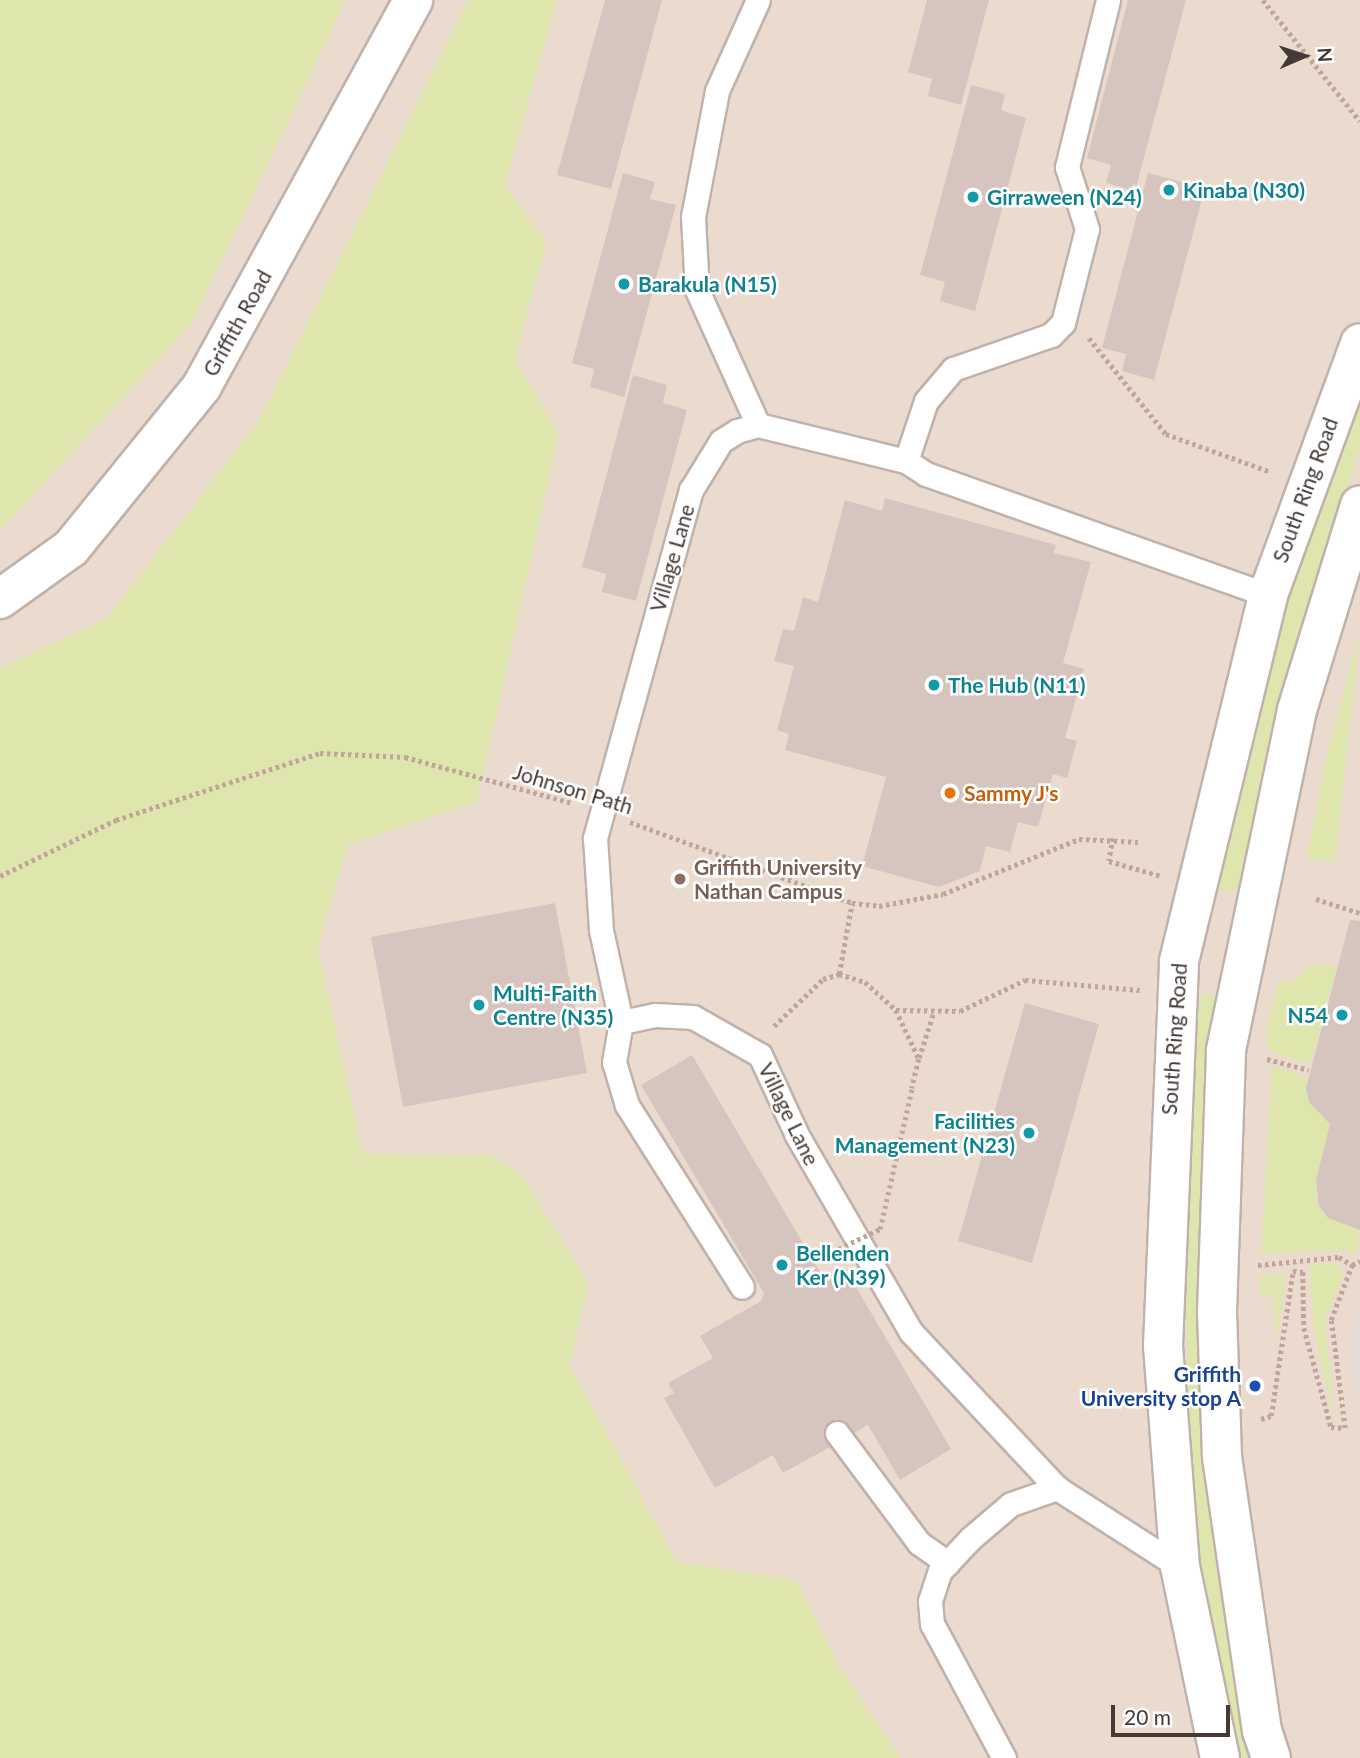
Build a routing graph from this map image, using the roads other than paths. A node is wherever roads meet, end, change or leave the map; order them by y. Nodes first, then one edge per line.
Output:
1 (413, 0) edge
2 (758, 0) edge
3 (1108, 0) edge
4 (1360, 343) edge
5 (758, 425) junction
6 (906, 461) junction
7 (1360, 505) edge
8 (1268, 595) junction
9 (0, 599) edge
10 (621, 1022) junction
11 (742, 1287) dead end
12 (836, 1433) dead end
13 (1057, 1488) junction
14 (948, 1563) junction
15 (1180, 1567) junction
16 (1004, 1758) edge
17 (1220, 1758) edge
18 (1271, 1758) edge

1 - 9 street, Griffith Road
2 - 5 lane
3 - 6 lane
4 - 8 street, South Ring Road
5 - 6 lane
5 - 10 lane, Village Lane
6 - 8 lane
7 - 18 street
8 - 15 street, South Ring Road
10 - 11 lane
10 - 13 lane, Village Lane
12 - 14 lane
13 - 14 lane
13 - 15 lane, Village Lane
14 - 16 lane
15 - 17 street, South Ring Road

